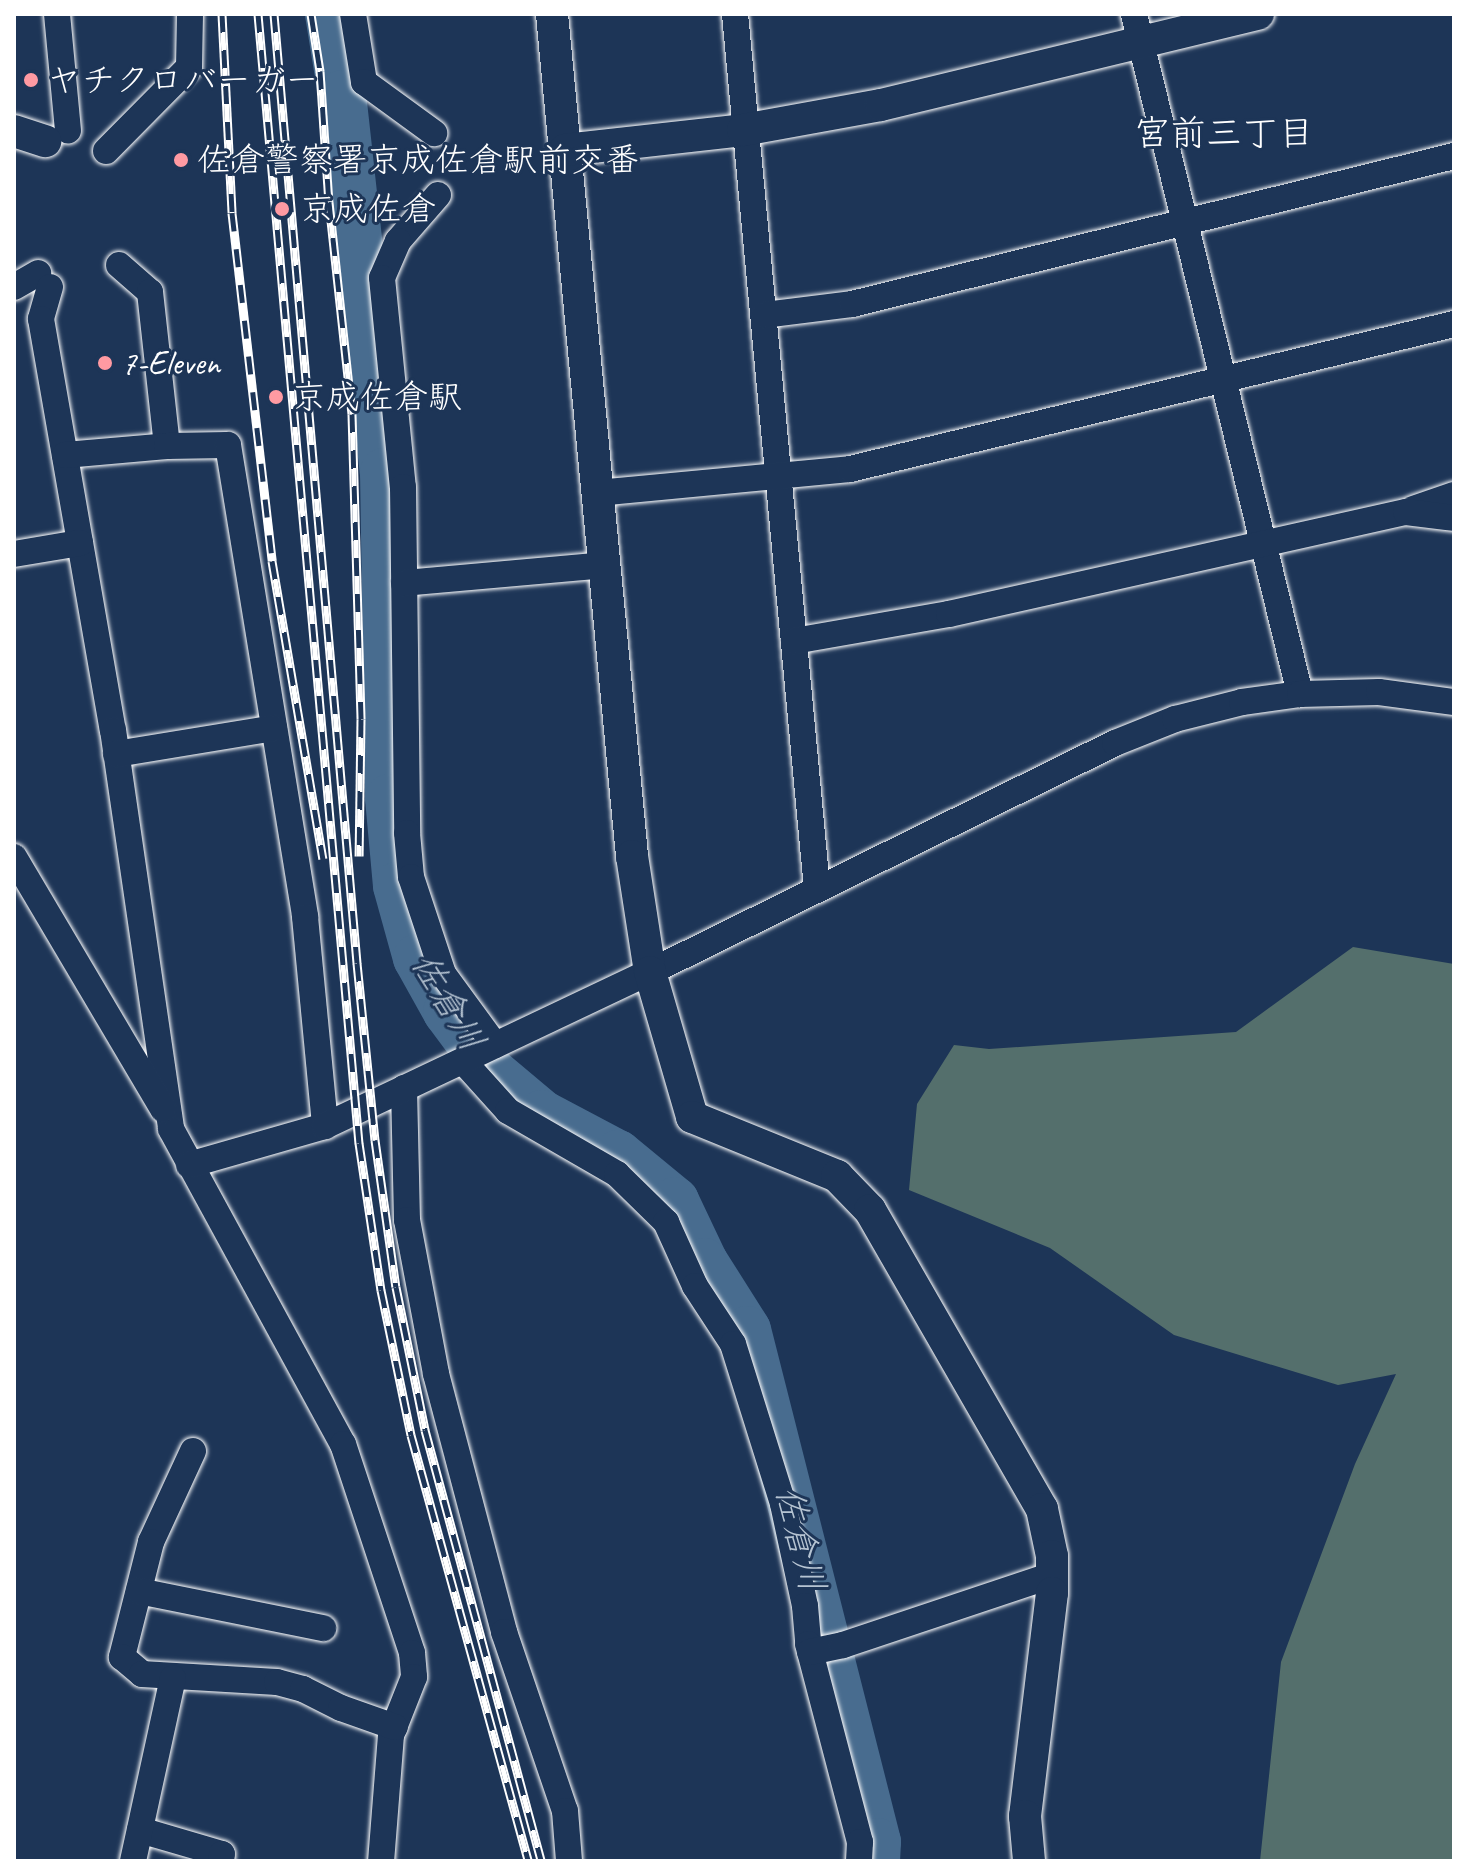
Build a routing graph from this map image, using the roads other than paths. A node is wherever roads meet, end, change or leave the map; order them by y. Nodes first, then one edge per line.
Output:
1 (57, 14) edge
2 (190, 14) edge
3 (353, 14) edge
4 (552, 14) edge
5 (735, 14) edge
6 (1258, 14) edge
7 (1138, 28) edge
8 (743, 130) junction
9 (14, 131) edge
10 (434, 133) dead end
11 (56, 136) joint
12 (565, 150) junction
13 (106, 151) dead end
14 (1454, 156) edge
15 (438, 195) dead end
16 (1185, 222) junction
17 (119, 265) dead end
18 (14, 287) edge
19 (764, 315) junction
20 (1454, 324) edge
21 (1224, 380) junction
22 (167, 446) junction
23 (65, 455) junction
24 (779, 476) junction
25 (597, 493) junction
26 (1454, 495) edge
27 (1406, 512) junction
28 (1454, 518) edge
29 (80, 543) junction
30 (1263, 544) junction
31 (14, 554) edge
32 (604, 565) junction
33 (404, 583) junction
34 (794, 641) junction
35 (1300, 694) junction
36 (1454, 702) edge
37 (274, 728) junction
38 (116, 754) junction
39 (14, 857) edge
40 (817, 888) junction
41 (650, 972) junction
42 (495, 1045) junction
43 (463, 1061) junction
44 (404, 1088) junction
45 (169, 1119) junction
46 (325, 1126) junction
47 (189, 1165) junction
48 (193, 1451) dead end
49 (1052, 1575) junction
50 (139, 1591) junction
51 (323, 1628) dead end
52 (810, 1652) junction
53 (173, 1678) junction
54 (395, 1727) junction
55 (140, 1830) junction
56 (133, 1861) edge
57 (221, 1861) edge
58 (381, 1861) edge
59 (569, 1861) edge
60 (859, 1861) edge
61 (1029, 1861) edge

1 - 11 street
2 - 13 street
3 - 10 street
4 - 12 street
5 - 8 street
6 - 7 street
7 - 8 street
7 - 16 street
8 - 12 street
8 - 19 street
9 - 11 street
12 - 25 street
14 - 16 street
15 - 33 street
16 - 19 street
16 - 21 street
17 - 22 street
18 - 23 street
19 - 24 street
20 - 21 street
21 - 24 street
21 - 30 street
22 - 23 street
22 - 37 street
23 - 29 street
24 - 25 street
24 - 34 street
25 - 32 street
26 - 27 street
27 - 28 street
27 - 30 street
29 - 31 street
29 - 38 street
30 - 34 street
30 - 35 street
32 - 33 street
32 - 41 street
33 - 42 street
34 - 40 street
35 - 36 street
35 - 40 street
37 - 38 street
37 - 46 street
38 - 45 street
39 - 45 street
40 - 41 street
41 - 42 street
41 - 49 street
42 - 43 street
43 - 44 street
43 - 52 street
44 - 46 street
44 - 59 street
45 - 47 street
46 - 47 street
47 - 54 street
48 - 50 street
49 - 52 street
49 - 61 street
50 - 51 street
50 - 53 street
52 - 60 street
53 - 54 street
53 - 55 street
54 - 58 street
55 - 56 street
55 - 57 street

